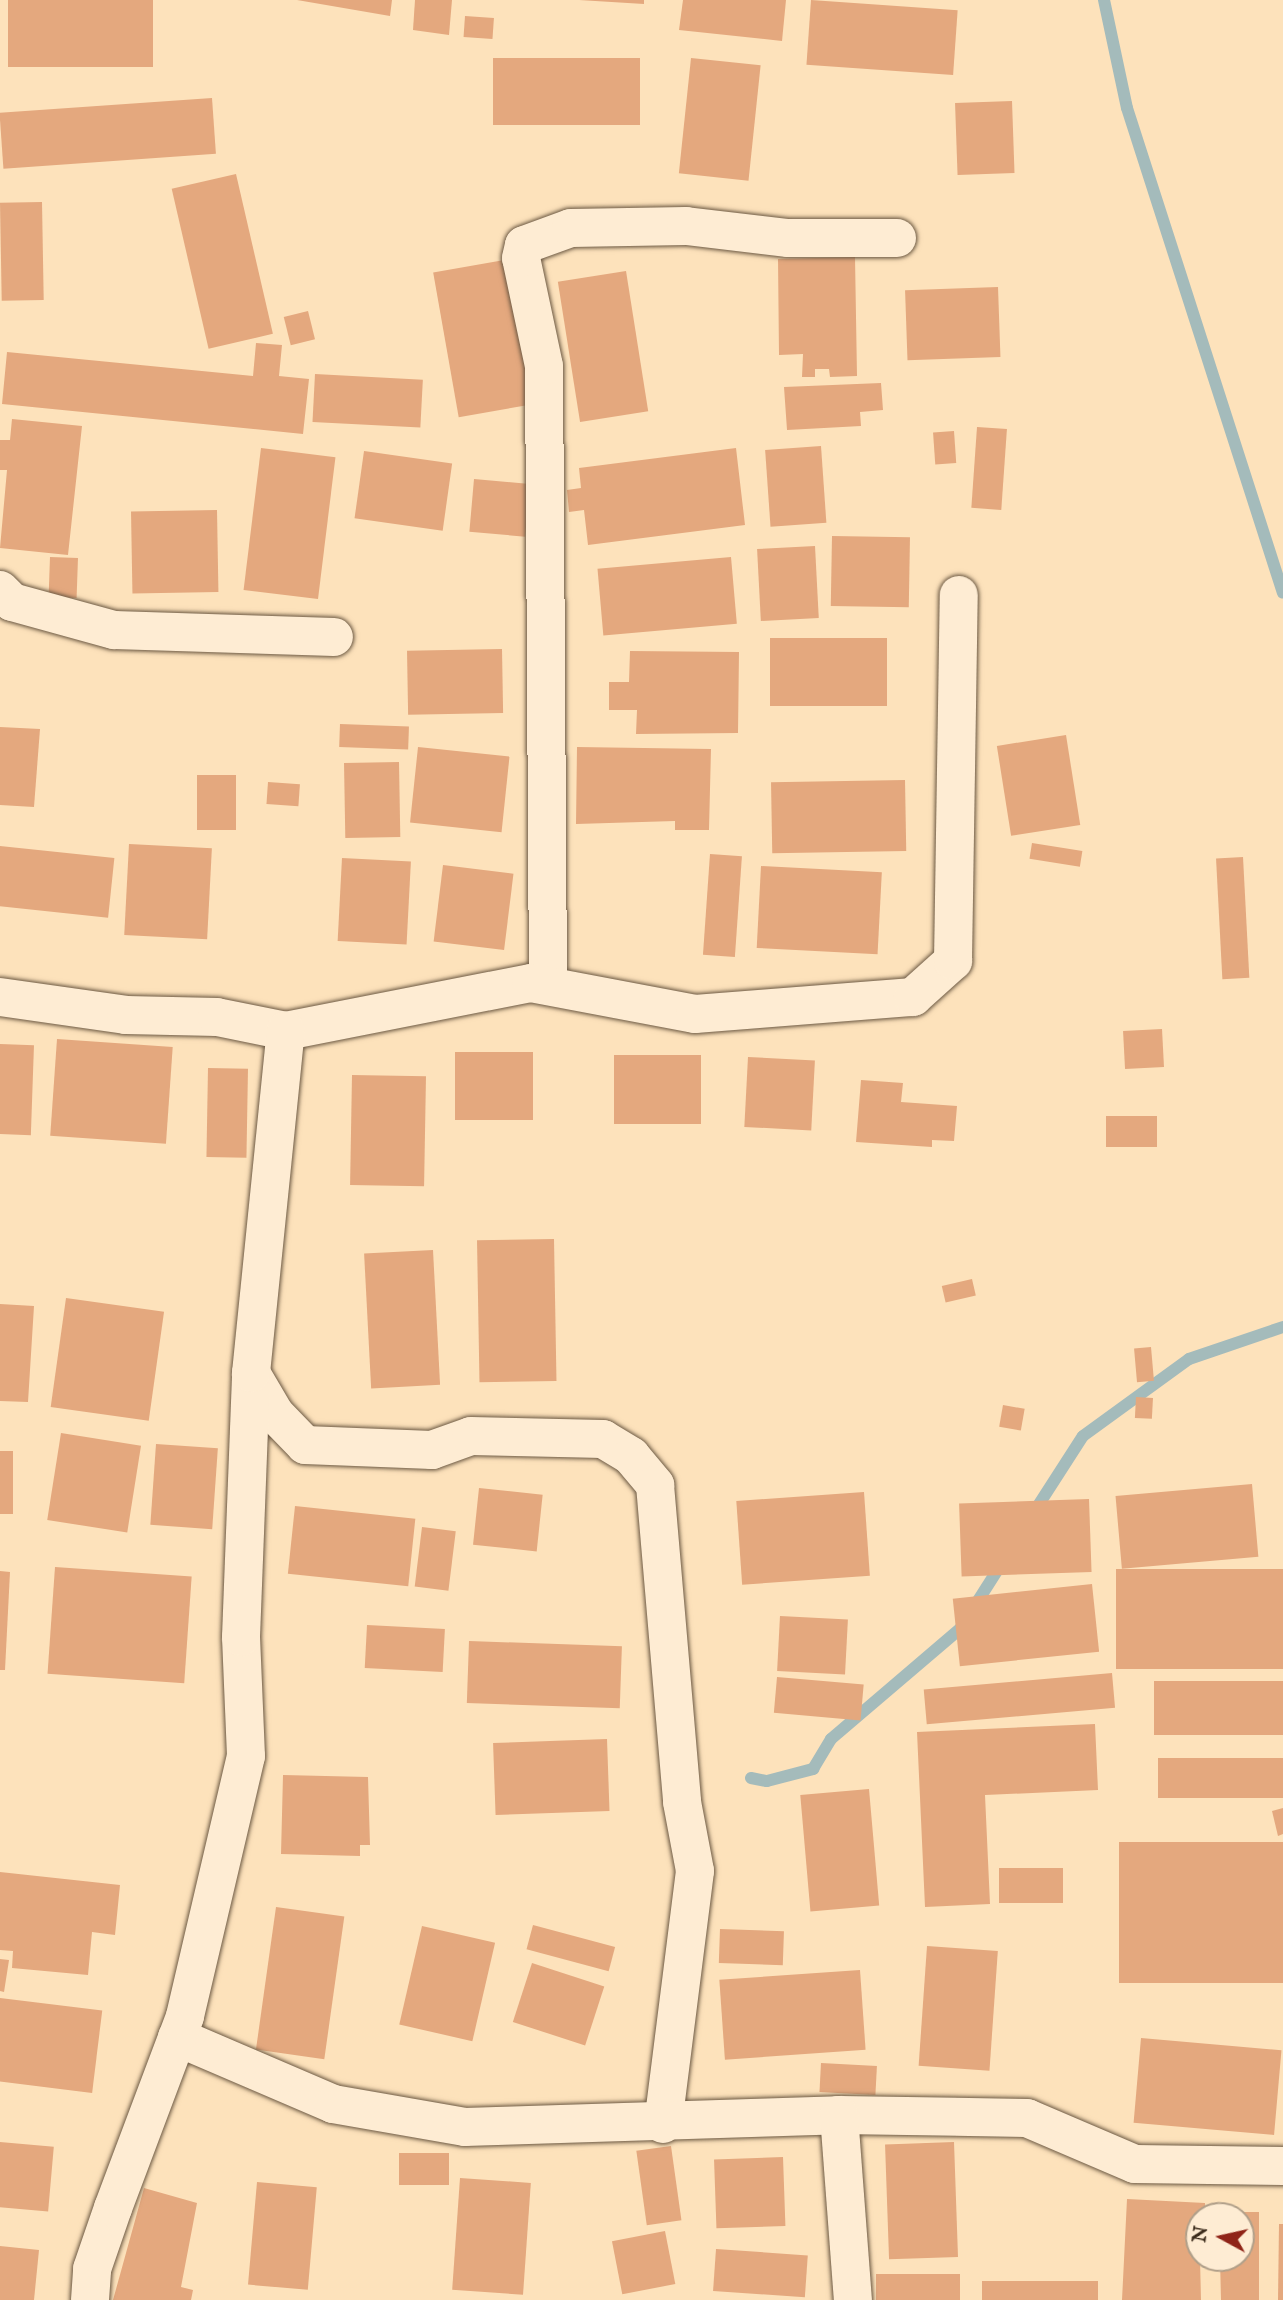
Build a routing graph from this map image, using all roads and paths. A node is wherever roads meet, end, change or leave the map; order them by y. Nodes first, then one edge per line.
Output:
1 (897, 238) dead end
2 (0, 590) edge
3 (959, 595) dead end
4 (334, 637) dead end
5 (548, 984) junction
6 (0, 997) edge
7 (286, 1031) junction
8 (251, 1373) junction
9 (177, 2037) junction
10 (839, 2115) junction
11 (663, 2124) junction
12 (1283, 2166) edge
13 (90, 2300) edge
14 (853, 2300) edge

1 - 5 street
2 - 4 street
3 - 5 street
5 - 7 street
6 - 7 street
7 - 8 street
8 - 9 street
8 - 11 street
9 - 11 street
9 - 13 street
10 - 11 street
10 - 12 street
10 - 14 street

